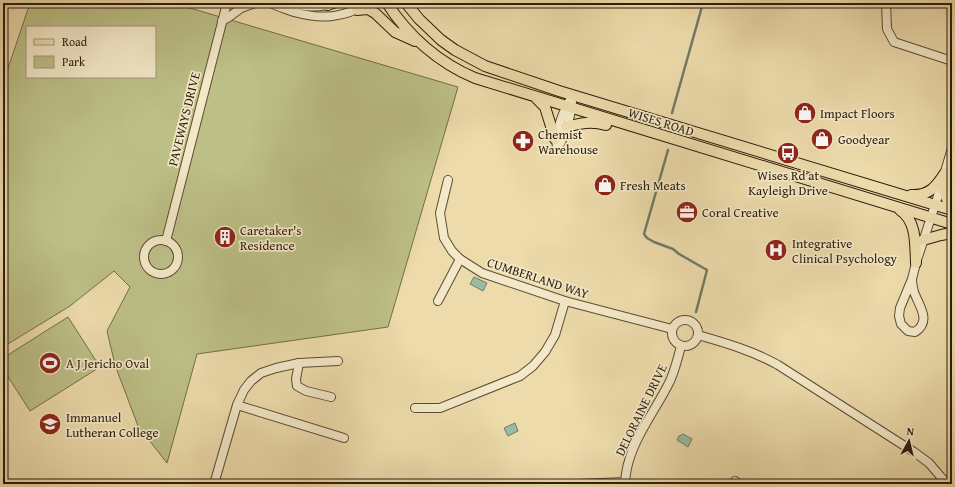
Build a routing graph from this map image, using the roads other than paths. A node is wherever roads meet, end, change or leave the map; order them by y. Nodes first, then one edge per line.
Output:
1 (227, 3) edge
2 (255, 3) edge
3 (271, 3) edge
4 (288, 3) edge
5 (369, 3) edge
6 (388, 3) edge
7 (406, 3) edge
8 (886, 3) edge
9 (333, 4) edge
10 (357, 10) junction
11 (222, 22) junction
12 (422, 45) junction
13 (952, 61) edge
14 (572, 95) junction
15 (534, 97) junction
16 (568, 108) junction
17 (566, 127) junction
18 (651, 133) junction
19 (555, 139) junction
20 (952, 148) edge
21 (945, 173) junction
22 (448, 180) dead end
23 (901, 195) junction
24 (935, 205) junction
25 (952, 206) edge
26 (896, 207) junction
27 (952, 210) edge
28 (931, 218) junction
29 (952, 224) edge
30 (952, 233) edge
31 (923, 240) junction
32 (166, 241) junction
33 (460, 259) junction
34 (916, 263) junction
35 (912, 279) junction
36 (438, 301) dead end
37 (565, 301) junction
38 (672, 329) junction
39 (698, 335) junction
40 (682, 346) junction
41 (338, 361) dead end
42 (299, 363) junction
43 (331, 397) dead end
44 (237, 405) junction
45 (415, 408) dead end
46 (344, 438) dead end
47 (625, 483) edge
48 (214, 484) edge
49 (578, 484) edge
50 (947, 484) edge

1 - 11 street, PAVEWAYS DRIVE
2 - 11 street
3 - 10 street
4 - 9 street
5 - 10 street
6 - 12 main road, WISES ROAD
7 - 14 main road, WISES ROAD
8 - 13 street
10 - 12 main road
11 - 32 street, PAVEWAYS DRIVE
12 - 15 main road, WISES ROAD
14 - 16 street
14 - 23 main road, WISES ROAD
15 - 16 main road, WISES ROAD
15 - 19 main road
16 - 17 street
16 - 18 main road, WISES ROAD
16 - 19 street
17 - 18 main road
17 - 19 street
18 - 26 main road, WISES ROAD
20 - 21 street
21 - 23 main road
21 - 24 street
21 - 25 main road
22 - 33 street, CUMBERLAND WAY
23 - 24 main road, WISES ROAD
24 - 27 main road, WISES ROAD
24 - 28 street
26 - 28 main road, WISES ROAD
26 - 34 main road
28 - 29 main road, WISES ROAD
28 - 31 street
30 - 31 main road
31 - 34 street
32 - 32 street
33 - 36 street
33 - 37 street, CUMBERLAND WAY
34 - 35 street
35 - 35 street
37 - 38 street, CUMBERLAND WAY
37 - 45 street
38 - 39 street
38 - 40 street
39 - 40 street
39 - 50 street
40 - 47 street, DELORAINE DRIVE
41 - 42 street
42 - 43 street
42 - 44 street
44 - 46 street
44 - 48 street
47 - 49 street

